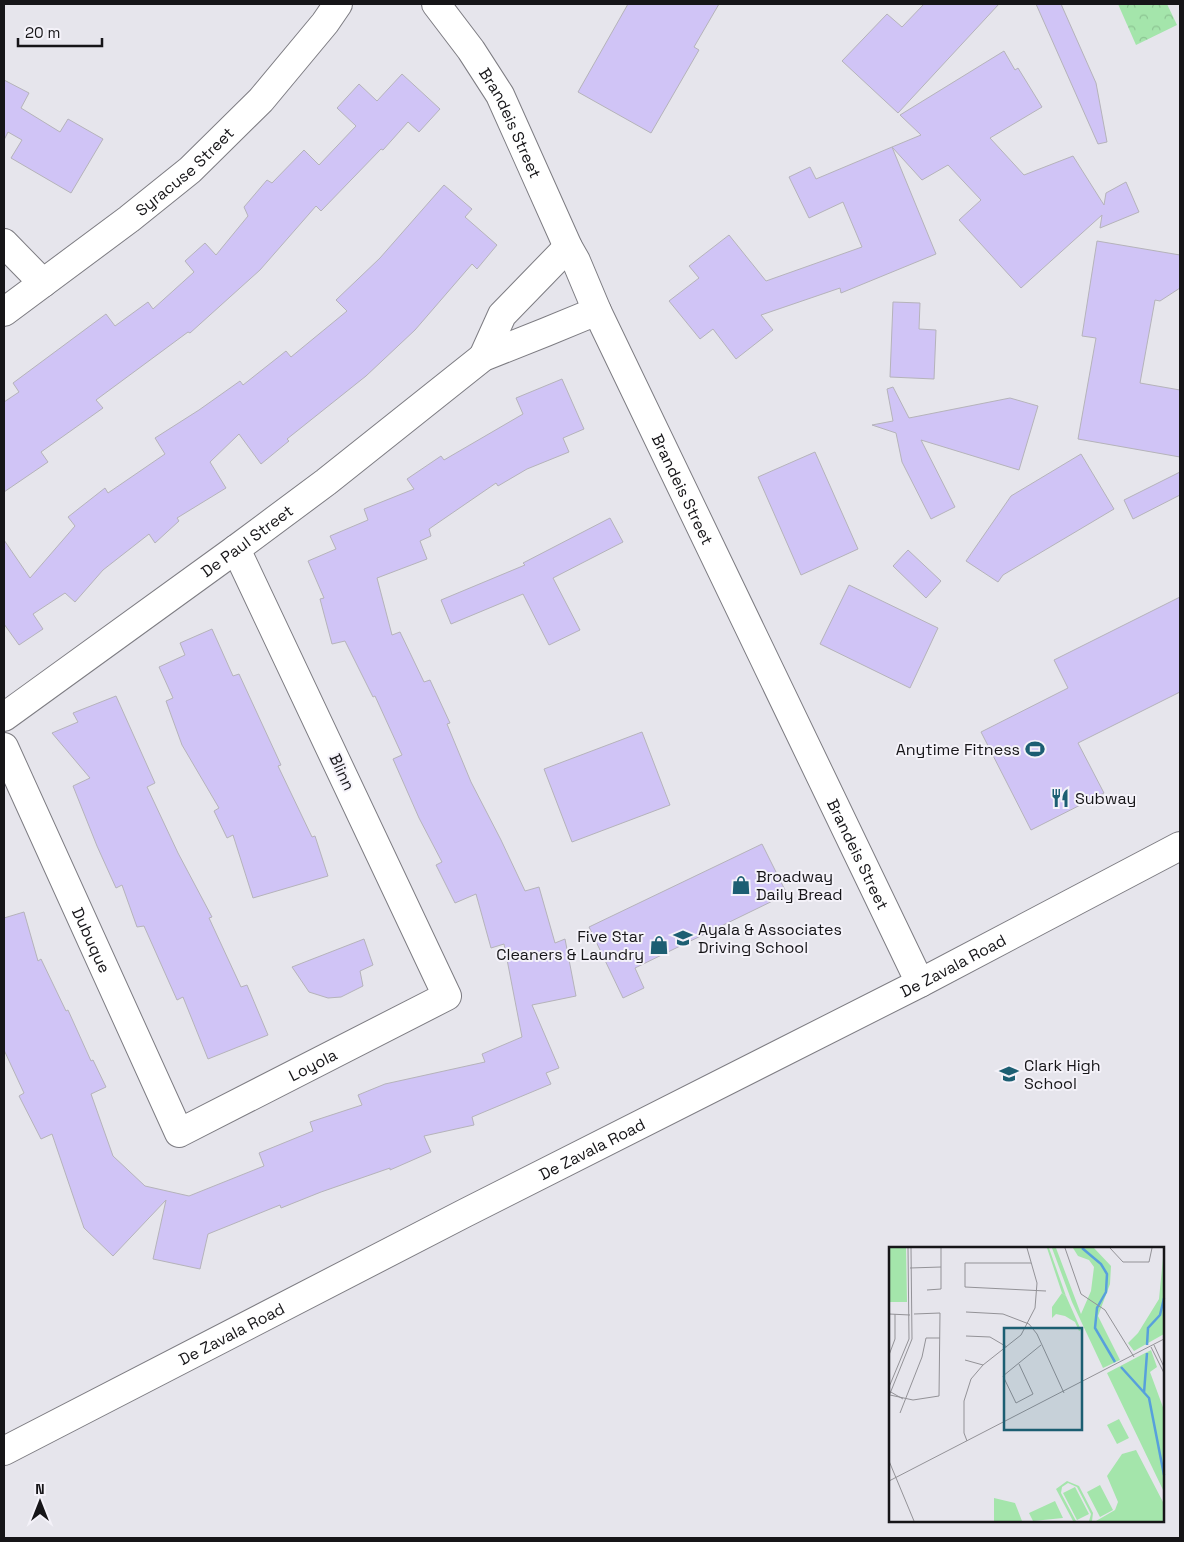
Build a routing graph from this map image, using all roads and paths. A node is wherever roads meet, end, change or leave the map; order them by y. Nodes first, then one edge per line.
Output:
1 (338, 4) edge
2 (436, 4) edge
3 (4, 243) edge
4 (568, 248) junction
5 (43, 283) junction
6 (597, 311) junction
7 (4, 312) edge
8 (483, 356) junction
9 (236, 549) junction
10 (4, 717) edge
11 (4, 747) edge
12 (1180, 846) edge
13 (920, 983) junction
14 (447, 996) joint
15 (179, 1133) joint
16 (4, 1451) edge

1 - 5 street, Syracuse Street
2 - 4 street, Brandeis Street
3 - 5 street
4 - 6 street, Brandeis Street
4 - 8 street, De Paul Street
5 - 7 street, Syracuse Street
6 - 8 street, De Paul Street
6 - 13 street, Brandeis Street
8 - 9 street, De Paul Street
9 - 10 street, De Paul Street
9 - 14 street, Blinn
11 - 15 street, Dubuque
12 - 13 street, De Zavala Road
13 - 16 street, De Zavala Road
14 - 15 street, Loyola

